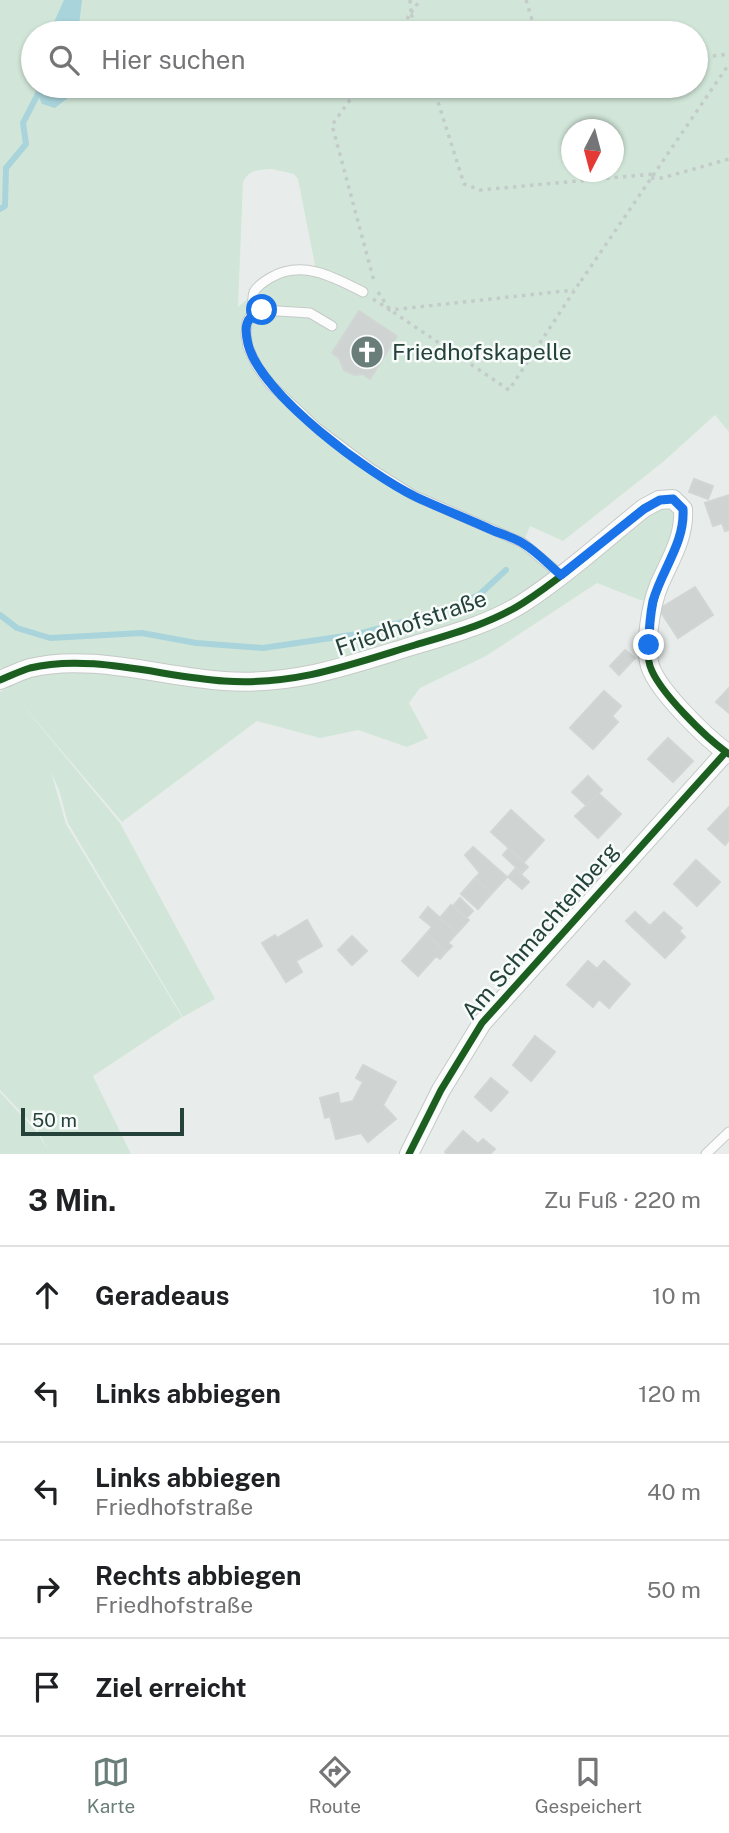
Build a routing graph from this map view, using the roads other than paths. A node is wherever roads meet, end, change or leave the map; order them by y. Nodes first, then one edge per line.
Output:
1 (363, 292) road end
2 (252, 314) junction
3 (331, 326) dead end
4 (561, 575) junction
5 (0, 680) edge
6 (727, 753) edge
7 (729, 1132) edge
8 (409, 1154) edge
9 (706, 1154) edge

1 - 2 lane
2 - 3 lane
2 - 4 lane
4 - 5 street, Friedhofstraße
4 - 6 street, Friedhofstraße
6 - 8 street, Am Schmachtenberg
7 - 9 lane

